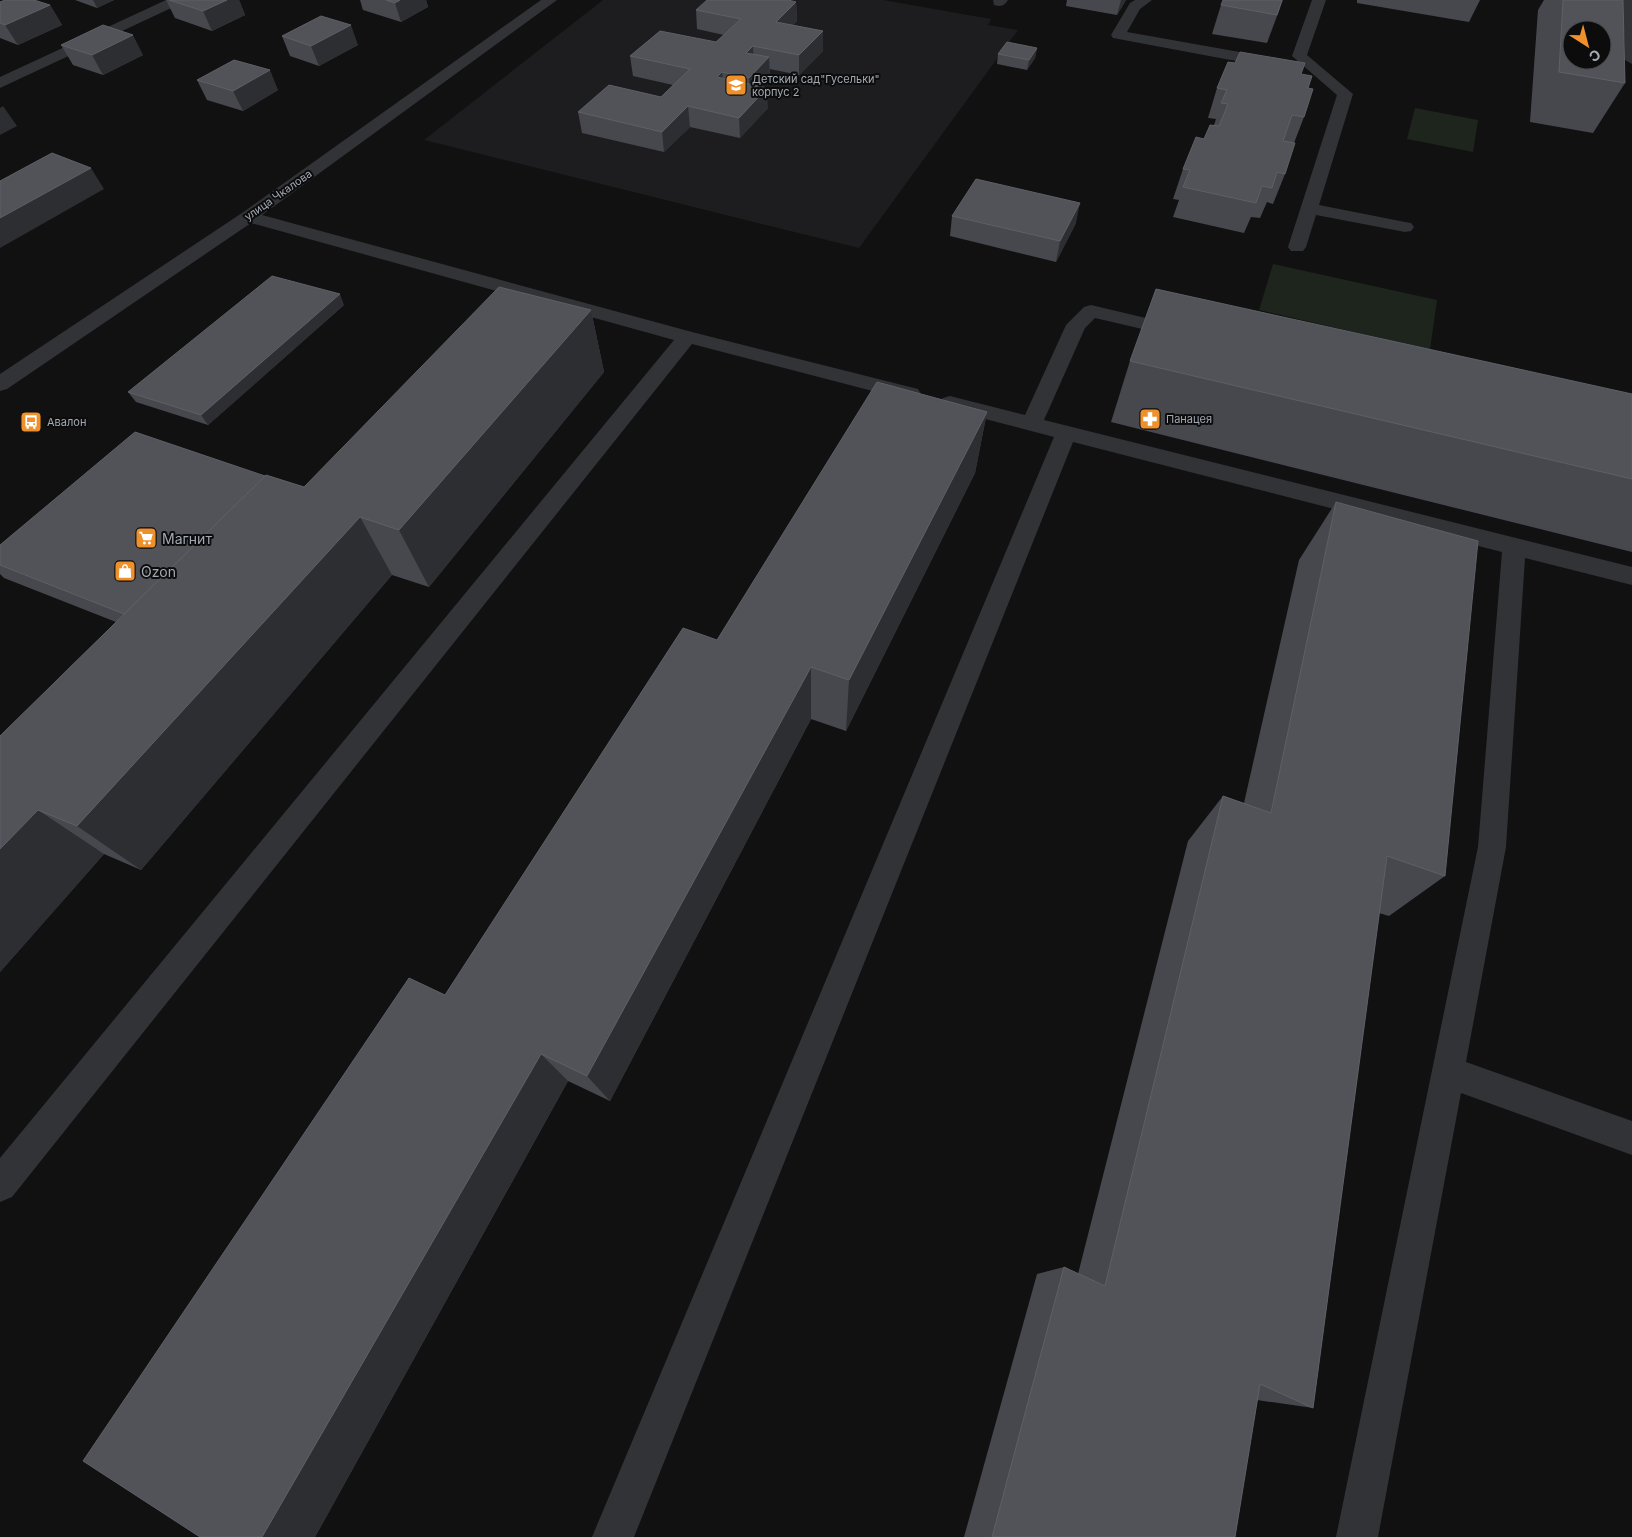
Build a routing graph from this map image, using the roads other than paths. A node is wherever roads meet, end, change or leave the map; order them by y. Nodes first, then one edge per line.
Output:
1 (177, 0) edge
2 (550, 0) edge
3 (1145, 0) edge
4 (1319, 0) edge
5 (1630, 0) edge
6 (1299, 56) junction
7 (1632, 60) edge
8 (1280, 64) junction
9 (1317, 71) junction
10 (0, 82) edge
11 (1310, 208) junction
12 (248, 216) junction
13 (1405, 227) dead end
14 (1297, 247) dead end
15 (1197, 336) edge
16 (687, 337) junction
17 (0, 384) edge
18 (1031, 424) junction
19 (1066, 434) junction
20 (1514, 545) junction
21 (1632, 576) edge
22 (1449, 1072) junction
23 (1632, 1138) edge
24 (0, 1185) edge
25 (613, 1537) edge
26 (1357, 1537) edge

1 - 10 street
2 - 12 street, улица Чкалова
3 - 8 street
4 - 6 street
5 - 7 street
6 - 8 street
6 - 9 street
8 - 9 street
9 - 11 street
11 - 13 street
11 - 14 street
12 - 16 street
12 - 17 street, улица Чкалова
15 - 18 street
16 - 18 street
16 - 24 street
18 - 19 street
19 - 20 street
19 - 25 street
20 - 21 street
20 - 22 street
22 - 23 street
22 - 26 street

